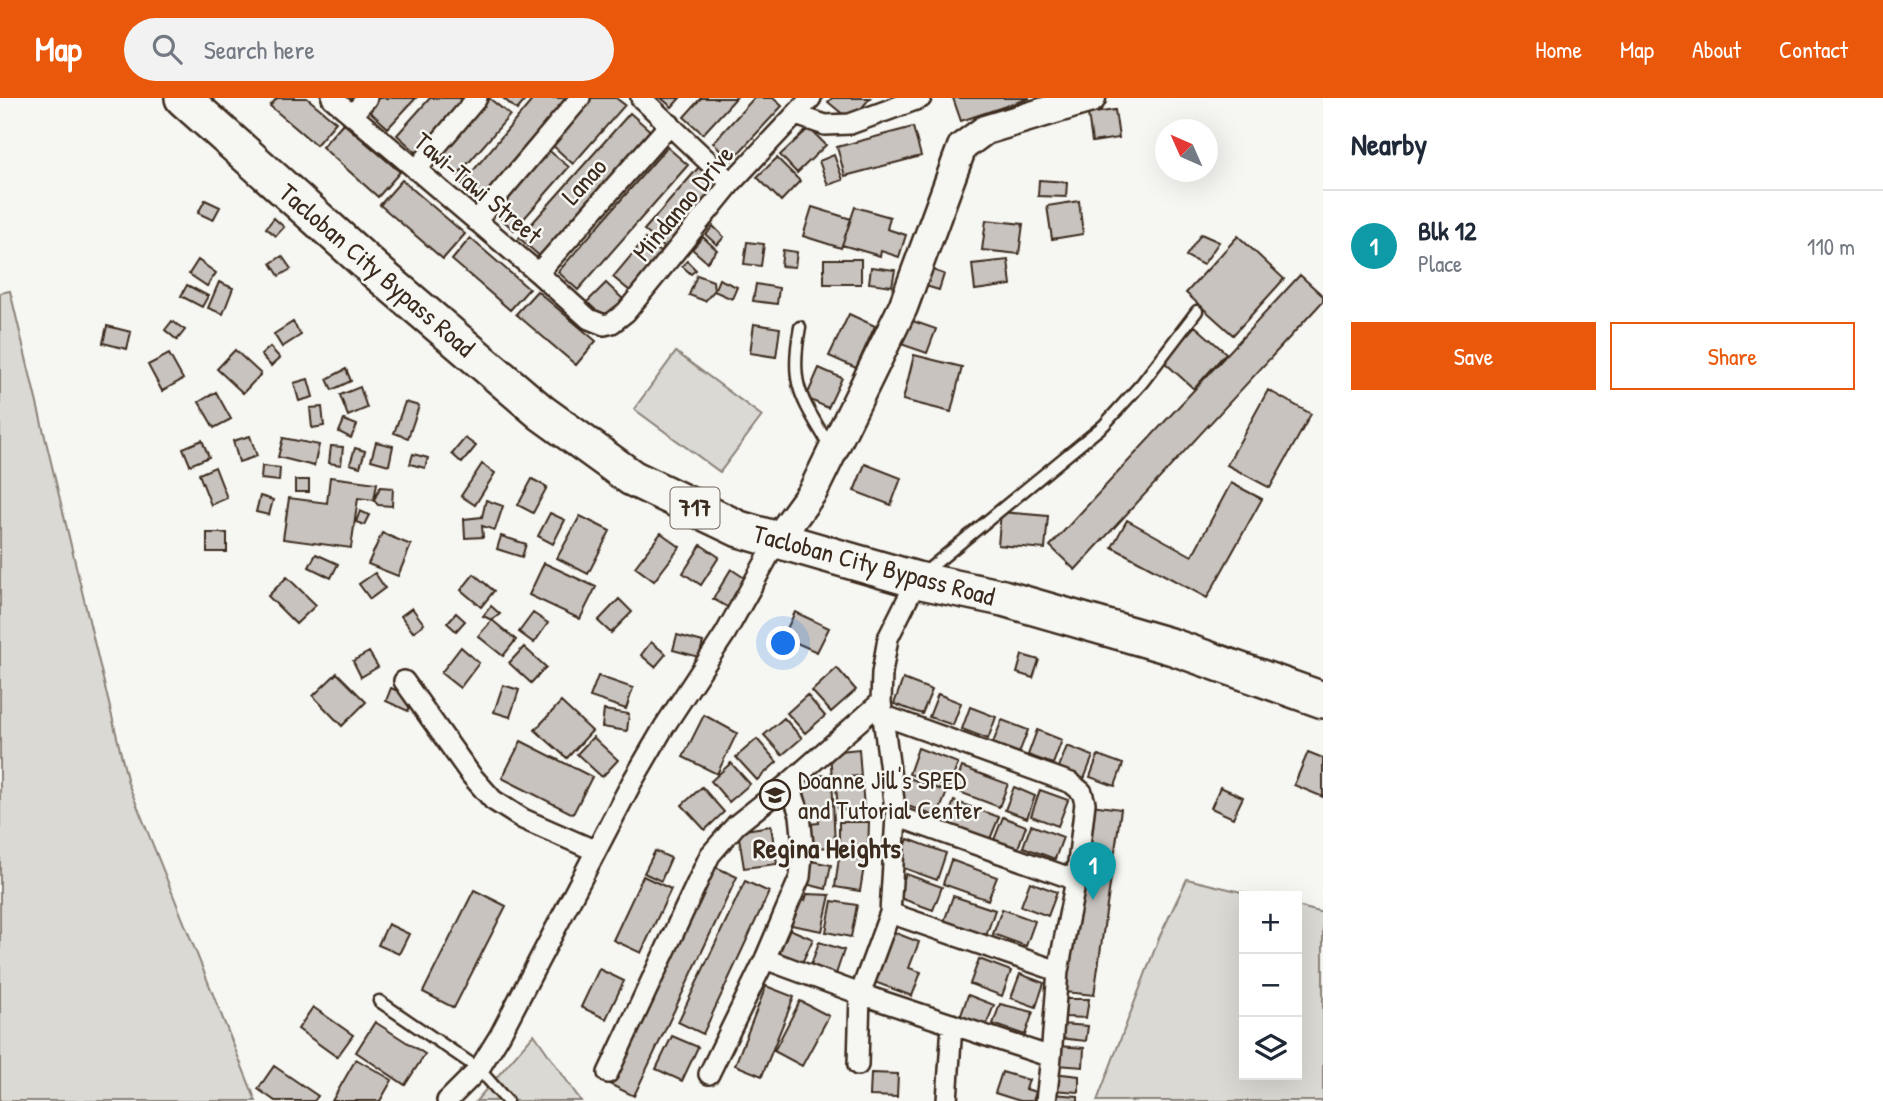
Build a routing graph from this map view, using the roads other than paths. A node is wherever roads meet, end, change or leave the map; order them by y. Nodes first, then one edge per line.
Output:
1 (183, 98) edge
2 (332, 98) edge
3 (367, 98) edge
4 (477, 98) edge
5 (580, 98) edge
6 (641, 98) edge
7 (811, 98) edge
8 (921, 98) edge
9 (1091, 98) edge
10 (352, 115) junction
11 (796, 115) junction
12 (670, 124) junction
13 (416, 170) junction
14 (732, 184) junction
15 (476, 221) junction
16 (538, 273) junction
17 (1197, 311) dead end
18 (589, 319) joint
19 (800, 327) dead end
20 (832, 450) junction
21 (778, 539) junction
22 (917, 580) junction
23 (404, 681) dead end
24 (1323, 701) edge
25 (883, 709) junction
26 (789, 783) junction
27 (896, 816) junction
28 (596, 851) junction
29 (1076, 880) junction
30 (890, 913) junction
31 (765, 959) junction
32 (1058, 971) junction
33 (860, 994) junction
34 (379, 1001) dead end
35 (953, 1024) junction
36 (1051, 1057) junction
37 (858, 1065) dead end
38 (479, 1069) junction
39 (608, 1073) dead end
40 (709, 1074) dead end
41 (447, 1101) edge
42 (506, 1101) edge
43 (947, 1101) edge
44 (1046, 1101) edge

1 - 21 highway, Tacloban City Bypass Road / 717
2 - 10 street, Tawi-Tawi Street
3 - 10 street
4 - 13 street
5 - 15 street
6 - 12 street
7 - 11 street, Mindanao Drive
8 - 11 street
9 - 20 street
10 - 13 street, Tawi-Tawi Street
11 - 14 street, Mindanao Drive
12 - 14 street
12 - 16 street, Lanao
13 - 15 street, Tawi-Tawi Street
14 - 18 street, Mindanao Drive
15 - 16 street, Tawi-Tawi Street
16 - 18 street, Tawi-Tawi Street
17 - 22 lane
19 - 20 lane
20 - 21 street
21 - 22 highway, Tacloban City Bypass Road / 717
21 - 28 street
22 - 24 highway, Tacloban City Bypass Road / 717
22 - 25 street
23 - 28 street
25 - 26 street
25 - 27 street
25 - 29 street
26 - 31 street
26 - 39 street
27 - 29 street
27 - 30 street
28 - 38 street
29 - 32 street
30 - 32 street
30 - 33 street
31 - 33 street
31 - 40 street
32 - 36 street
33 - 35 street
33 - 37 street
34 - 38 lane
35 - 36 street
35 - 43 street
36 - 44 street
38 - 41 street
38 - 42 lane

